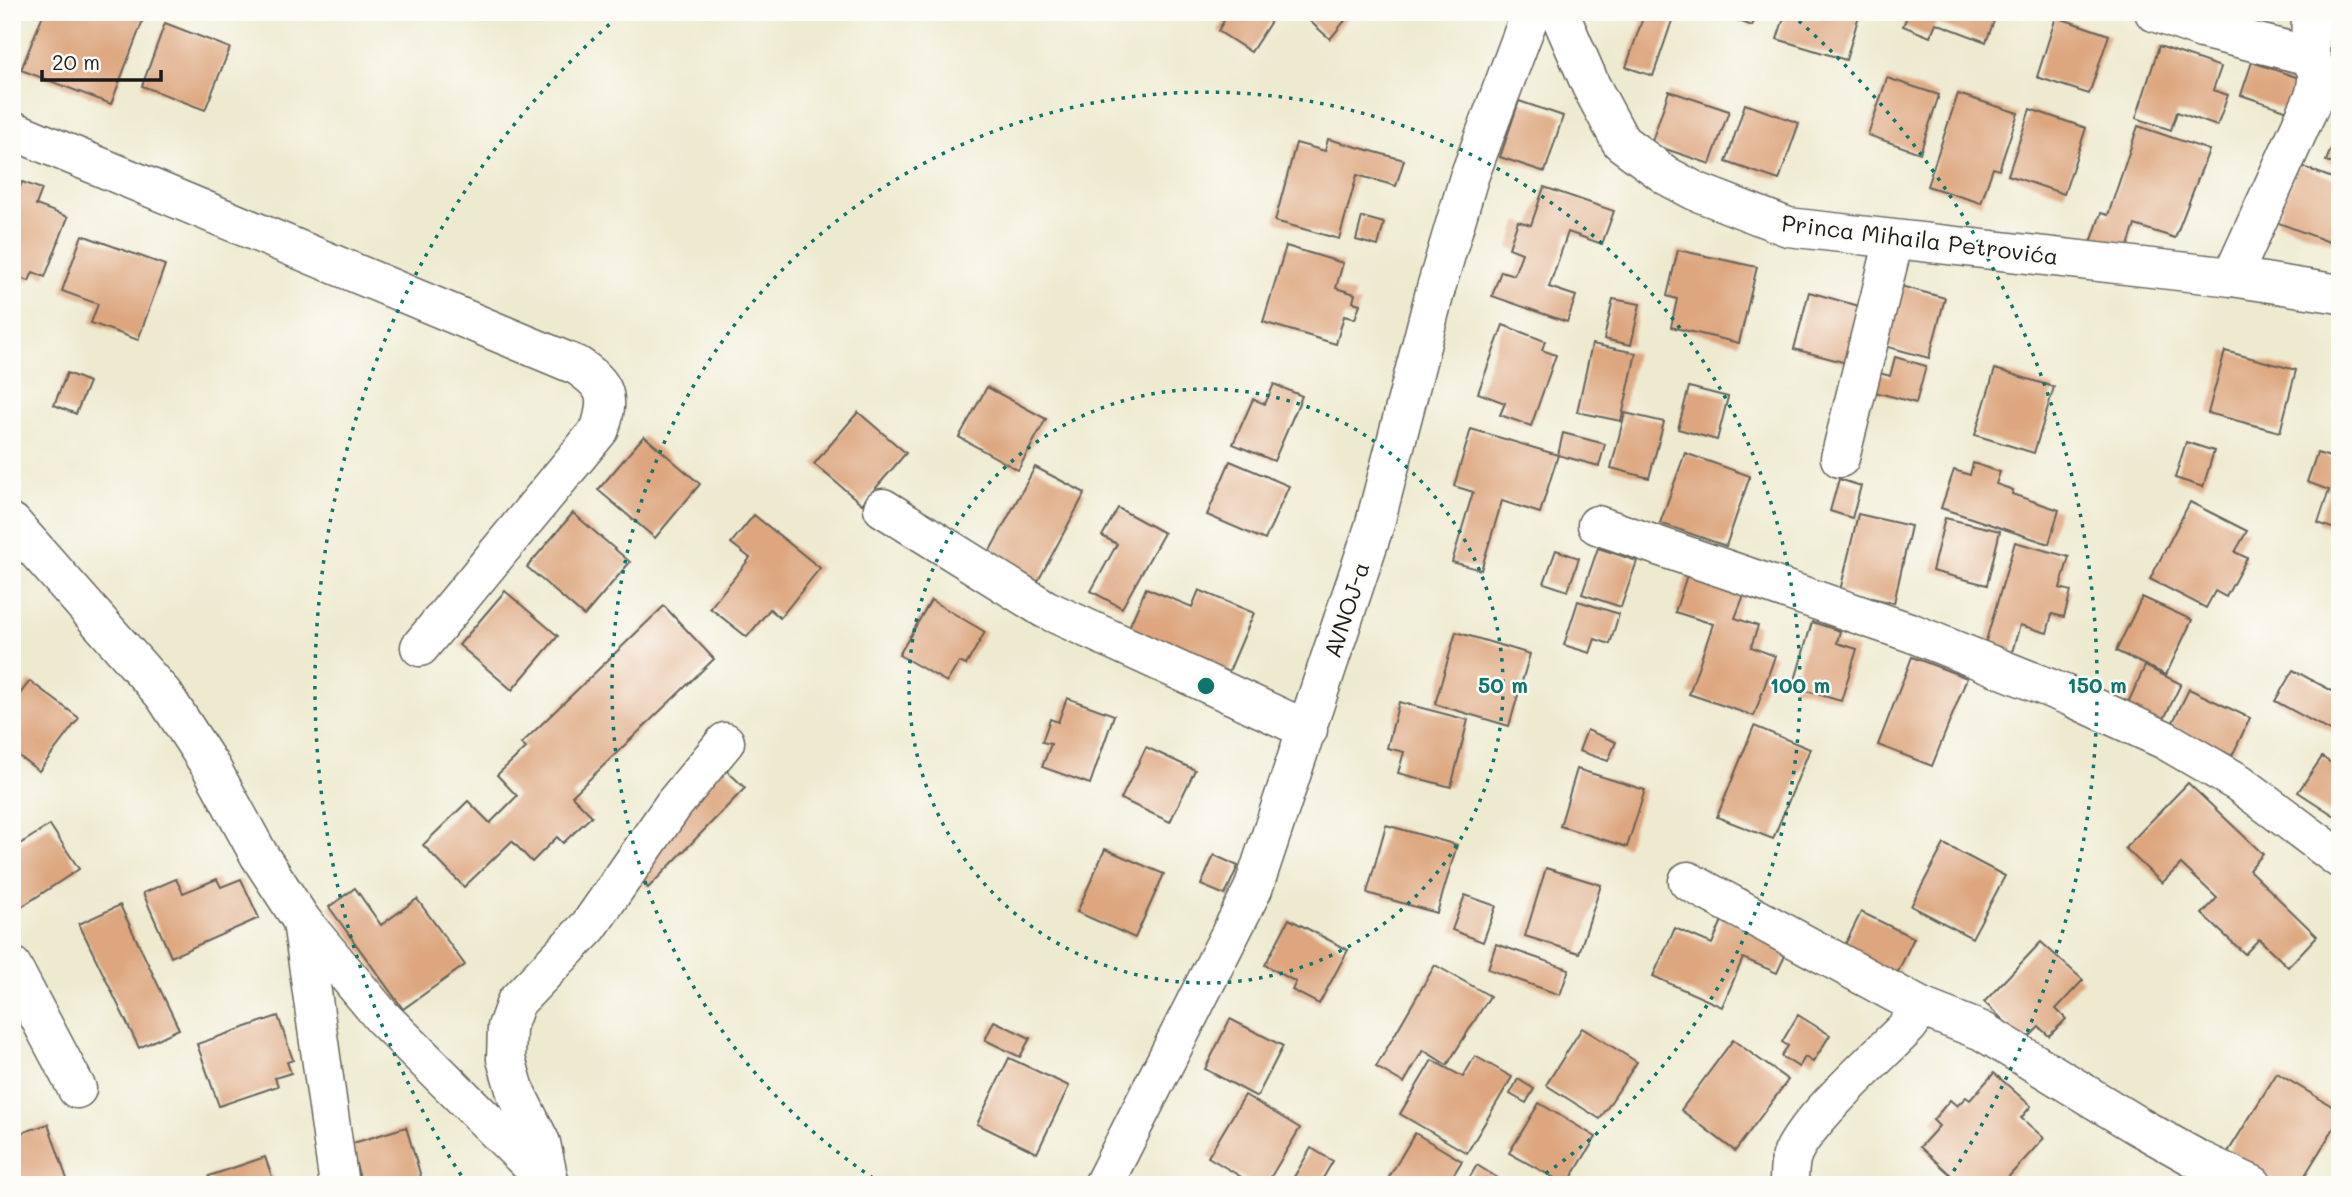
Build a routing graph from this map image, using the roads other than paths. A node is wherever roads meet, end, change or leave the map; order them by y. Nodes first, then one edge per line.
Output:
1 (1531, 12) edge
2 (1559, 12) edge
3 (2154, 12) edge
4 (2311, 12) edge
5 (2310, 56) junction
6 (12, 130) edge
7 (1894, 240) junction
8 (2232, 277) junction
9 (2340, 294) edge
10 (1840, 458) dead end
11 (883, 508) dead end
12 (12, 523) edge
13 (1597, 525) dead end
14 (420, 647) dead end
15 (1308, 730) junction
16 (725, 742) dead end
17 (2340, 859) edge
18 (1688, 881) dead end
19 (302, 921) junction
20 (12, 966) edge
21 (1921, 1007) junction
22 (76, 1089) dead end
23 (550, 1184) edge
24 (339, 1185) edge
25 (1103, 1185) edge
26 (1789, 1185) edge
27 (2253, 1185) edge

1 - 15 street, AVNOJ-a
2 - 7 street, Princa Mihaila Petrovića
3 - 5 street
4 - 5 street
5 - 8 street
6 - 14 street
7 - 8 street, Princa Mihaila Petrovića
7 - 10 street
8 - 9 street, Princa Mihaila Petrovića
11 - 15 street
12 - 19 street
13 - 17 street
15 - 25 street, AVNOJ-a
16 - 23 street
18 - 21 street
19 - 23 street
19 - 24 street
20 - 22 street
21 - 26 street
21 - 27 street

